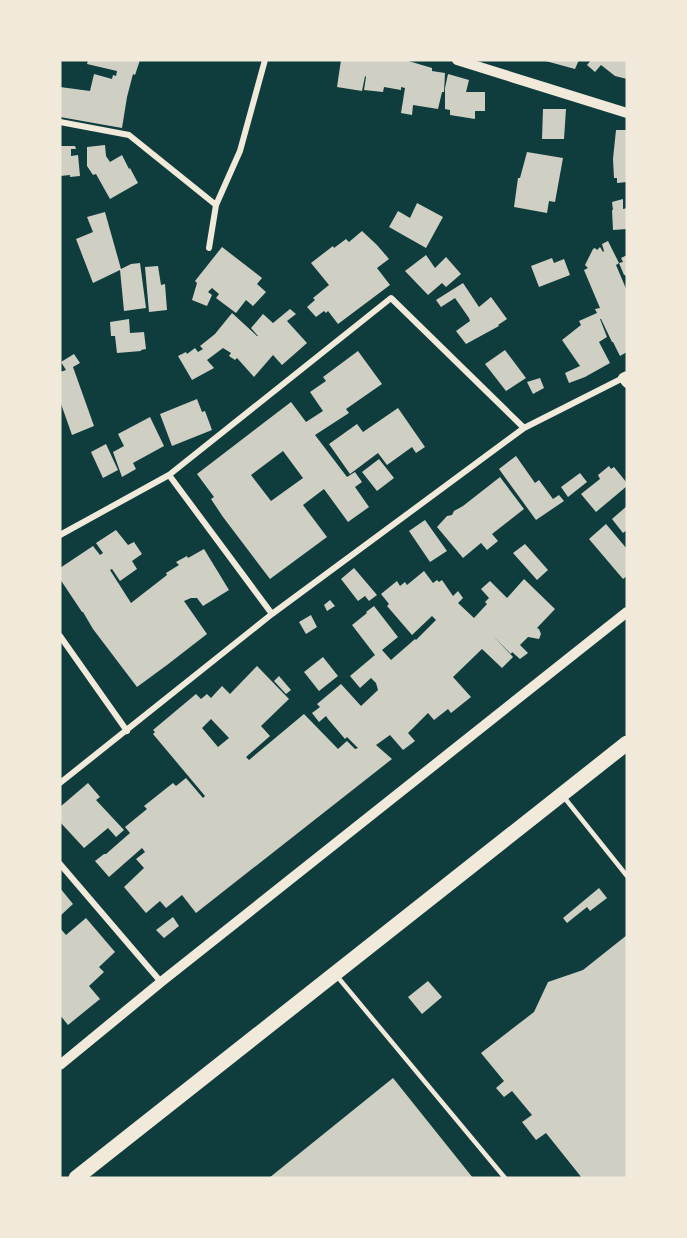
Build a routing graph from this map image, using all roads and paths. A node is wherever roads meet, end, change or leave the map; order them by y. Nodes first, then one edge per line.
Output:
1 (265, 60) edge
2 (457, 60) edge
3 (627, 112) edge
4 (60, 122) edge
5 (216, 205) junction
6 (209, 248) dead end
7 (626, 379) edge
8 (524, 429) junction
9 (169, 475) junction
10 (60, 535) edge
11 (627, 612) edge
12 (272, 614) junction
13 (60, 636) edge
14 (127, 731) junction
15 (627, 743) edge
16 (60, 783) edge
17 (562, 794) junction
18 (60, 864) edge
19 (627, 866) edge
20 (622, 870) junction
21 (627, 876) edge
22 (335, 974) junction
23 (161, 982) junction
24 (60, 1065) edge
25 (76, 1178) edge
26 (505, 1178) edge

1 - 5 street
2 - 3 street
4 - 5 street
5 - 6 street
7 - 8 street
8 - 9 street
8 - 12 street
9 - 10 street
9 - 12 street
11 - 23 street
12 - 14 street
13 - 14 street
14 - 16 street
15 - 17 main road
17 - 20 lane
17 - 22 main road
18 - 23 street
19 - 20 lane
20 - 21 lane
22 - 25 main road
22 - 26 lane
23 - 24 street

